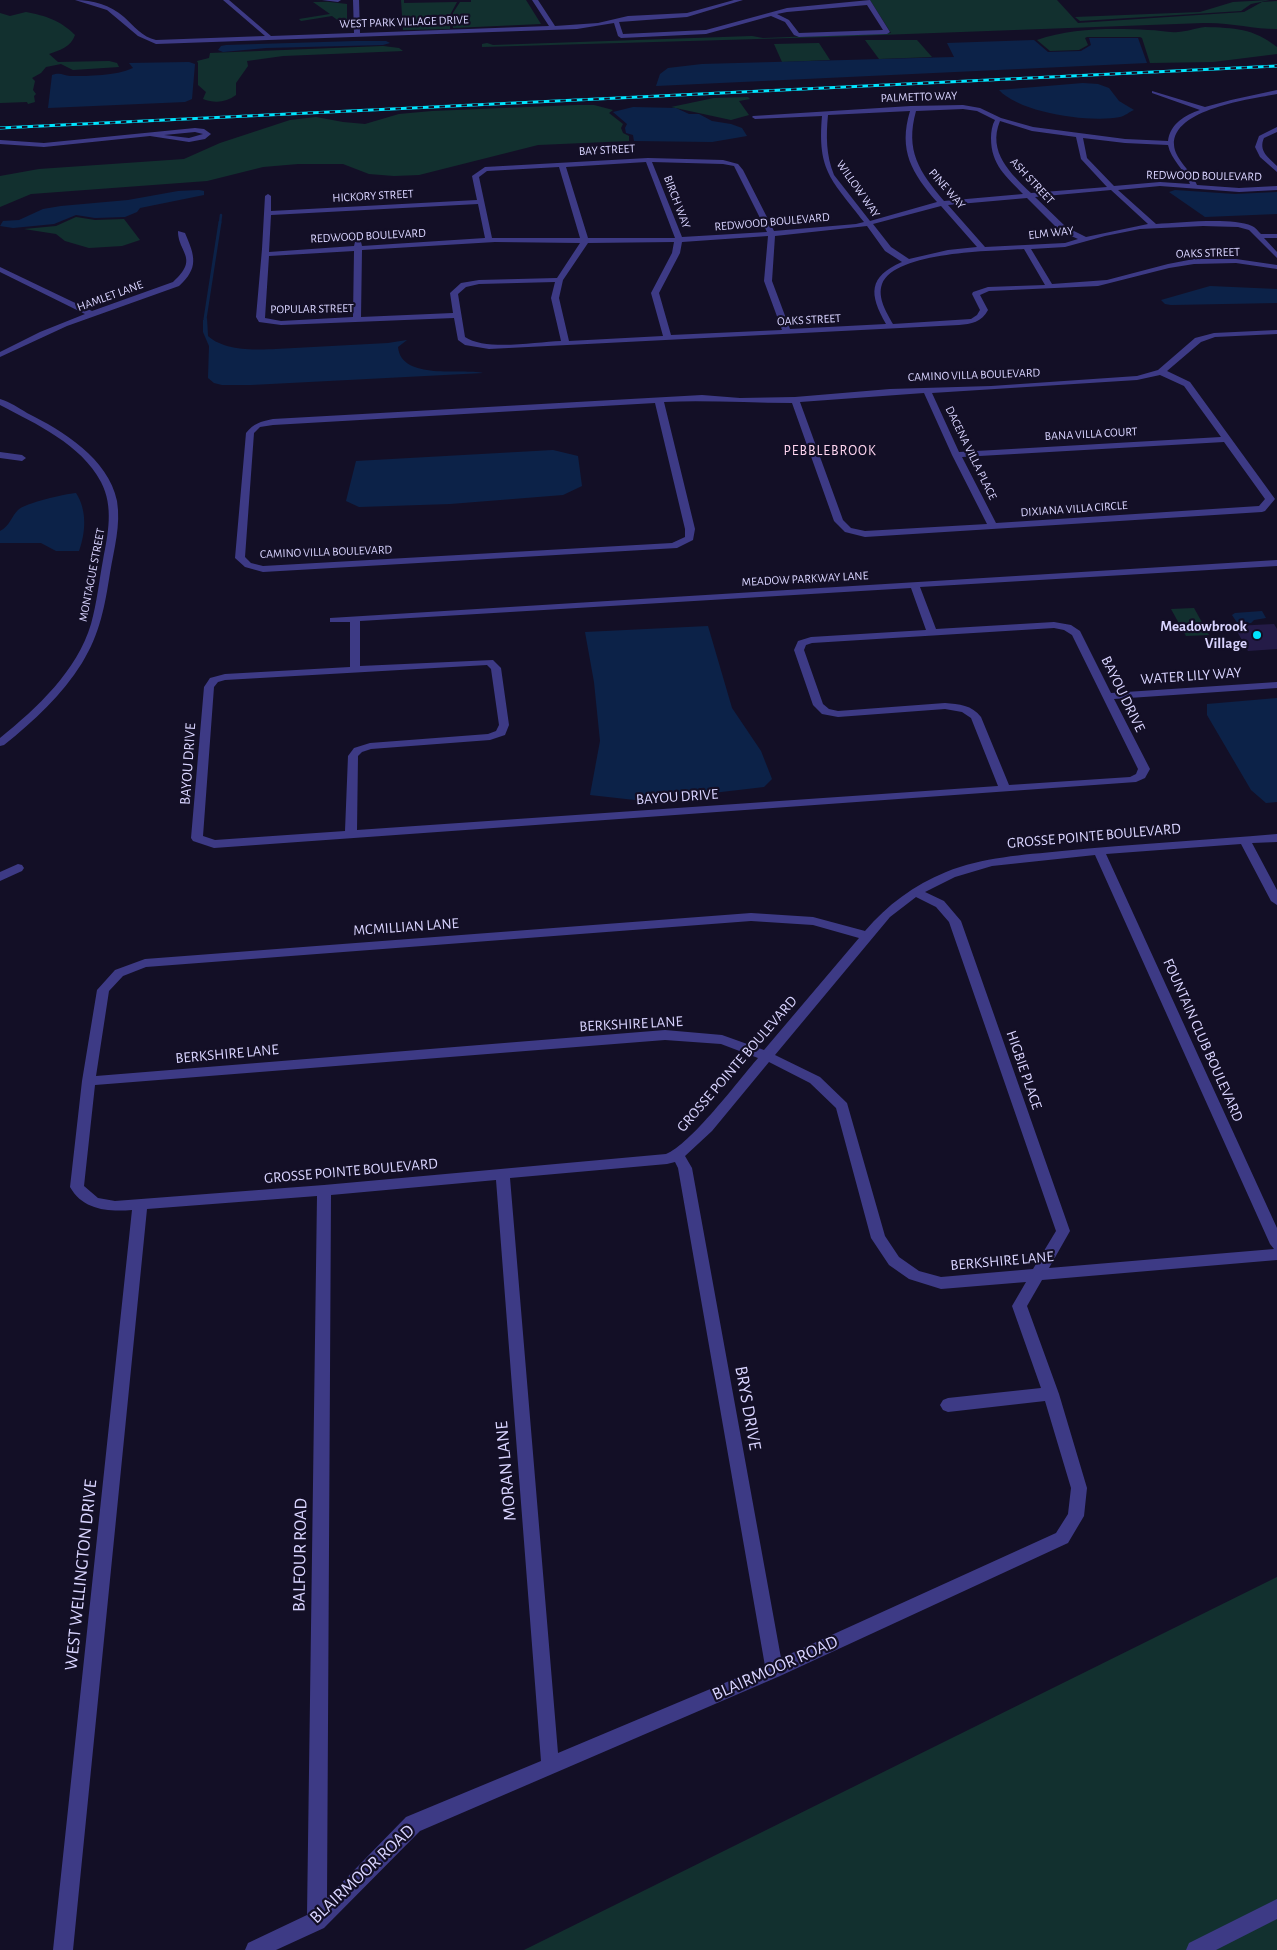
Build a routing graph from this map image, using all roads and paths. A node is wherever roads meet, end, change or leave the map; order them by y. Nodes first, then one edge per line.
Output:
1 (78, 0) edge
2 (226, 0) edge
3 (325, 0) edge
4 (338, 0) edge
5 (356, 0) edge
6 (535, 0) edge
7 (740, 0) edge
8 (867, 1) edge
9 (771, 14) junction
10 (616, 20) junction
11 (553, 28) junction
12 (357, 35) junction
13 (270, 38) junction
14 (1154, 92) dead end
15 (1277, 92) edge
16 (911, 108) junction
17 (1204, 109) junction
18 (825, 114) junction
19 (755, 117) dead end
20 (999, 119) junction
21 (1277, 129) edge
22 (152, 135) junction
23 (1079, 136) junction
24 (0, 142) edge
25 (1170, 143) junction
26 (648, 160) junction
27 (562, 164) junction
28 (1277, 170) edge
29 (1277, 182) edge
30 (1194, 183) junction
31 (1110, 186) junction
32 (1277, 188) edge
33 (1026, 194) junction
34 (268, 196) dead end
35 (942, 201) junction
36 (480, 202) junction
37 (267, 213) junction
38 (866, 221) junction
39 (1154, 226) junction
40 (770, 232) junction
41 (181, 233) dead end
42 (1260, 236) junction
43 (1277, 236) edge
44 (679, 238) junction
45 (488, 239) junction
46 (584, 239) junction
47 (1084, 239) junction
48 (358, 246) junction
49 (1026, 247) junction
50 (983, 249) junction
51 (266, 251) junction
52 (1277, 256) edge
53 (908, 262) junction
54 (1277, 267) edge
55 (0, 269) edge
56 (13, 277) junction
57 (559, 280) junction
58 (0, 281) edge
59 (1050, 287) junction
60 (92, 314) junction
61 (458, 315) junction
62 (357, 320) junction
63 (891, 327) junction
64 (1277, 332) edge
65 (788, 333) junction
66 (668, 338) junction
67 (565, 342) junction
68 (0, 355) edge
69 (1161, 372) junction
70 (927, 390) junction
71 (659, 400) junction
72 (795, 400) junction
73 (0, 402) edge
74 (1228, 439) junction
75 (0, 454) edge
76 (956, 455) junction
77 (22, 458) dead end
78 (993, 526) junction
79 (1277, 563) edge
80 (914, 584) junction
81 (355, 618) junction
82 (334, 620) dead end
83 (932, 632) junction
84 (355, 670) junction
85 (1277, 685) edge
86 (1108, 696) junction
87 (0, 743) edge
88 (1005, 789) junction
89 (351, 834) junction
90 (1277, 838) edge
91 (1244, 840) junction
92 (1099, 851) junction
93 (18, 868) dead end
94 (0, 877) edge
95 (915, 892) junction
96 (1277, 902) edge
97 (867, 936) junction
98 (767, 1056) junction
99 (89, 1081) junction
100 (82, 1138) joint
101 (678, 1155) junction
102 (503, 1175) junction
103 (324, 1190) junction
104 (140, 1205) junction
105 (1277, 1244) edge
106 (1277, 1254) edge
107 (1038, 1274) junction
108 (1051, 1394) junction
109 (948, 1405) dead end
110 (774, 1670) junction
111 (550, 1765) junction
112 (1277, 1909) edge
113 (317, 1921) junction
114 (63, 1950) edge
115 (255, 1950) edge
116 (1196, 1950) edge

1 - 13 street, WEST PARK VILLAGE DRIVE
2 - 13 street
3 - 4 street
5 - 12 street
6 - 11 street
7 - 10 street, WEST PARK VILLAGE DRIVE
8 - 9 street
8 - 9 street
9 - 10 street
10 - 11 street, WEST PARK VILLAGE DRIVE
11 - 12 street, WEST PARK VILLAGE DRIVE
12 - 13 street, WEST PARK VILLAGE DRIVE
14 - 17 street
15 - 17 street
16 - 18 street, PALMETTO WAY
16 - 20 street, PALMETTO WAY
16 - 35 street, PINE WAY
17 - 25 street
18 - 19 street, PALMETTO WAY
18 - 38 street, WILLOW WAY
20 - 23 street, PALMETTO WAY
20 - 33 street, ASH STREET
21 - 28 street
22 - 22 street
22 - 24 street
23 - 25 street, PALMETTO WAY
23 - 31 street
25 - 30 street
26 - 27 street, BAY STREET
26 - 40 street, BAY STREET
26 - 44 street, BIRCH WAY
27 - 36 street, BAY STREET
27 - 46 street
29 - 30 street, REDWOOD BOULEVARD
30 - 31 street, REDWOOD BOULEVARD
30 - 32 street, REDWOOD BOULEVARD
31 - 33 street, REDWOOD BOULEVARD
31 - 39 street
33 - 35 street, REDWOOD BOULEVARD
33 - 47 street, ASH STREET
34 - 37 street, POPULAR STREET
35 - 38 street, REDWOOD BOULEVARD
35 - 50 street, PINE WAY
36 - 37 street, HICKORY STREET
36 - 45 street, BAY STREET
37 - 51 street, POPULAR STREET
38 - 40 street, REDWOOD BOULEVARD
38 - 53 street, WILLOW WAY
39 - 42 street, ELM WAY
39 - 47 street, ELM WAY
40 - 44 street, REDWOOD BOULEVARD
40 - 65 street
41 - 60 street, HAMLET LANE
42 - 43 street, ELM WAY
42 - 52 street
44 - 46 street, REDWOOD BOULEVARD
44 - 66 street, BIRCH WAY
45 - 46 street, REDWOOD BOULEVARD
45 - 48 street, REDWOOD BOULEVARD
46 - 57 street
47 - 49 street, ELM WAY
48 - 51 street, REDWOOD BOULEVARD
48 - 62 street
49 - 50 street, ELM WAY
49 - 59 street
50 - 53 street, ELM WAY
51 - 62 street, POPULAR STREET
53 - 63 street, ELM WAY
54 - 59 street, OAKS STREET
55 - 56 street
56 - 58 street
56 - 60 street
57 - 61 street, OAKS STREET
57 - 67 street
59 - 63 street, OAKS STREET
60 - 68 street, HAMLET LANE
61 - 62 street, POPULAR STREET
61 - 67 street, OAKS STREET
63 - 65 street, OAKS STREET
64 - 69 street, CAMINO VILLA BOULEVARD
65 - 66 street, OAKS STREET
66 - 67 street, OAKS STREET
69 - 70 street, CAMINO VILLA BOULEVARD
69 - 74 street, DIXIANA VILLA CIRCLE
70 - 72 street, CAMINO VILLA BOULEVARD
70 - 76 street, DACENA VILLA PLACE
71 - 71 street, CAMINO VILLA BOULEVARD
71 - 72 street, CAMINO VILLA BOULEVARD
72 - 78 street, DIXIANA VILLA CIRCLE
73 - 87 street, MONTAGUE STREET
74 - 76 street, BANA VILLA COURT
74 - 78 street, DIXIANA VILLA CIRCLE
75 - 77 street
76 - 78 street, DACENA VILLA PLACE
79 - 80 street, MEADOW PARKWAY LANE
80 - 81 street, MEADOW PARKWAY LANE
80 - 83 street
81 - 82 street, MEADOW PARKWAY LANE
81 - 84 street
83 - 86 street, BAYOU DRIVE
83 - 88 street, BAYOU DRIVE
84 - 89 street, BAYOU DRIVE
84 - 89 street, BAYOU DRIVE
85 - 86 street, WATER LILY WAY
86 - 88 street, BAYOU DRIVE
88 - 89 street, BAYOU DRIVE
90 - 91 street, GROSSE POINTE BOULEVARD
91 - 92 street, GROSSE POINTE BOULEVARD
91 - 96 street
92 - 95 street, GROSSE POINTE BOULEVARD
92 - 105 street, FOUNTAIN CLUB BOULEVARD
93 - 94 street
95 - 97 street, GROSSE POINTE BOULEVARD
95 - 107 street, HIGBIE PLACE
97 - 98 street, GROSSE POINTE BOULEVARD
97 - 99 street, MCMILLIAN LANE
98 - 99 street, BERKSHIRE LANE
98 - 101 street, GROSSE POINTE BOULEVARD
98 - 107 street, BERKSHIRE LANE
99 - 100 street, MCMILLIAN LANE
100 - 104 street, GROSSE POINTE BOULEVARD
101 - 102 street, GROSSE POINTE BOULEVARD
101 - 110 street, BRYS DRIVE
102 - 103 street, GROSSE POINTE BOULEVARD
102 - 111 street, MORAN LANE
103 - 104 street, GROSSE POINTE BOULEVARD
103 - 113 street, BALFOUR ROAD
104 - 114 street, WEST WELLINGTON DRIVE
106 - 107 street, BERKSHIRE LANE
107 - 108 street, BLAIRMOOR ROAD
108 - 109 street
108 - 110 street, BLAIRMOOR ROAD
110 - 111 street, BLAIRMOOR ROAD
111 - 113 street, BLAIRMOOR ROAD
112 - 116 street
113 - 115 street, BLAIRMOOR ROAD

